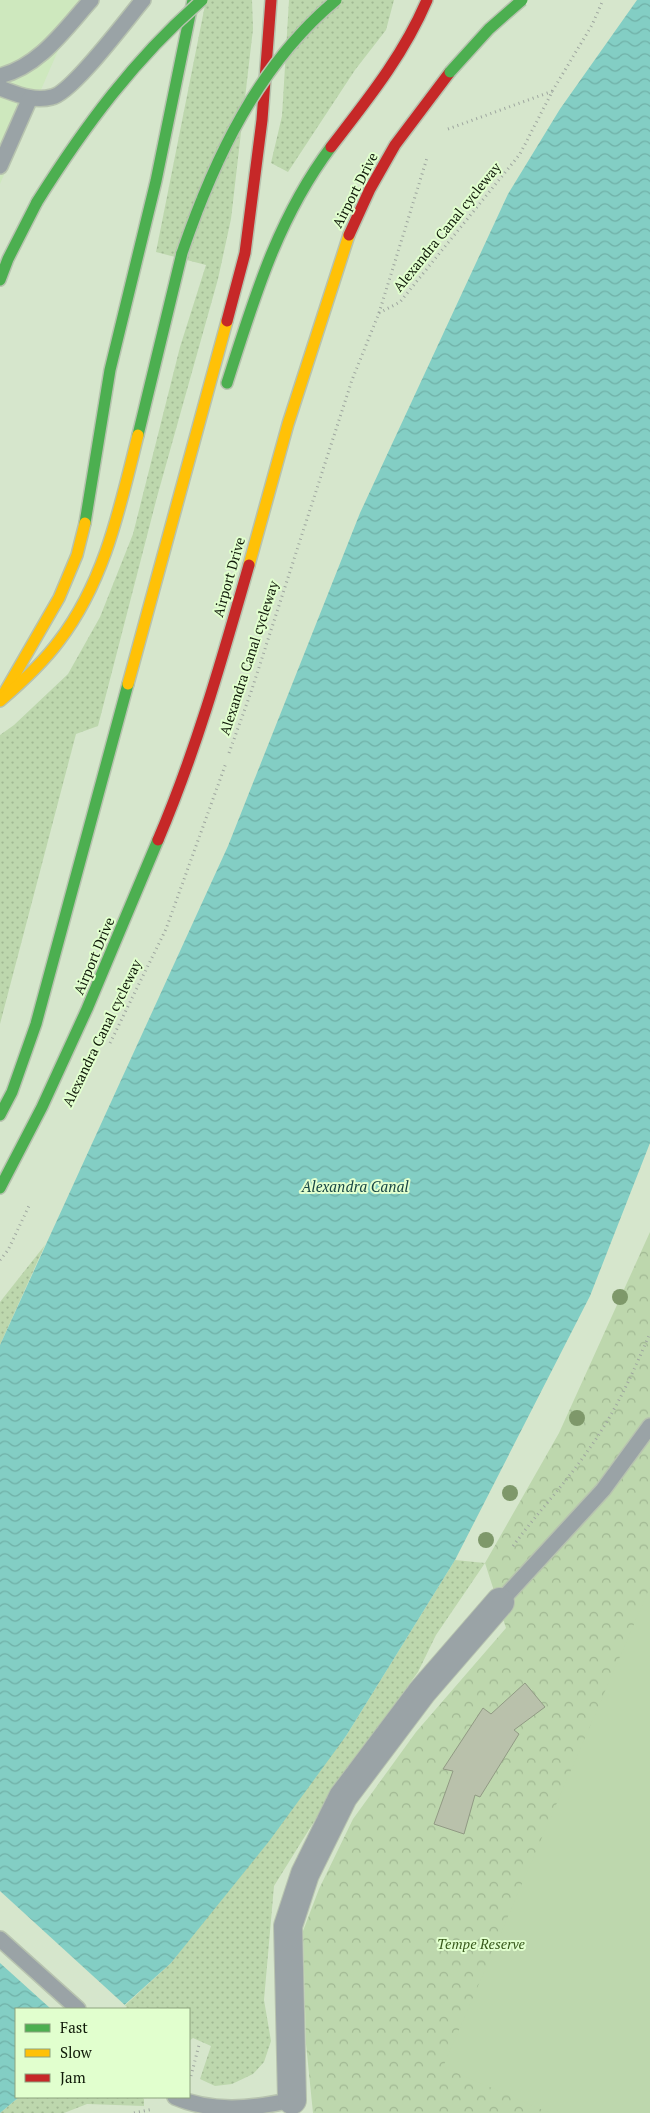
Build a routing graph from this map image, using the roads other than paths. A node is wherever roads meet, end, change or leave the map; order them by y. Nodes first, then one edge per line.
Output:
1 (91, 0) edge
2 (143, 0) edge
3 (193, 0) edge
4 (202, 0) edge
5 (271, 0) edge
6 (336, 0) edge
7 (427, 0) edge
8 (522, 0) edge
9 (0, 76) edge
10 (0, 88) edge
11 (30, 98) junction
12 (0, 166) edge
13 (0, 280) edge
14 (223, 396) dead end
15 (201, 460) dead end
16 (143, 633) junction
17 (0, 700) edge
18 (0, 1115) edge
19 (0, 1188) edge
20 (650, 1426) edge
21 (500, 1602) joint
22 (0, 1939) edge
23 (77, 2008) edge
24 (177, 2098) edge
25 (292, 2107) edge

1 - 9 lane
2 - 11 lane
3 - 17 main road
4 - 13 main road, bridge
5 - 16 main road
6 - 17 main road, bridge
7 - 14 main road
8 - 19 main road, Airport Drive, bridge
10 - 11 lane
11 - 12 lane
15 - 16 main road
16 - 18 main road
20 - 21 lane
21 - 25 street
22 - 23 lane
24 - 25 lane

